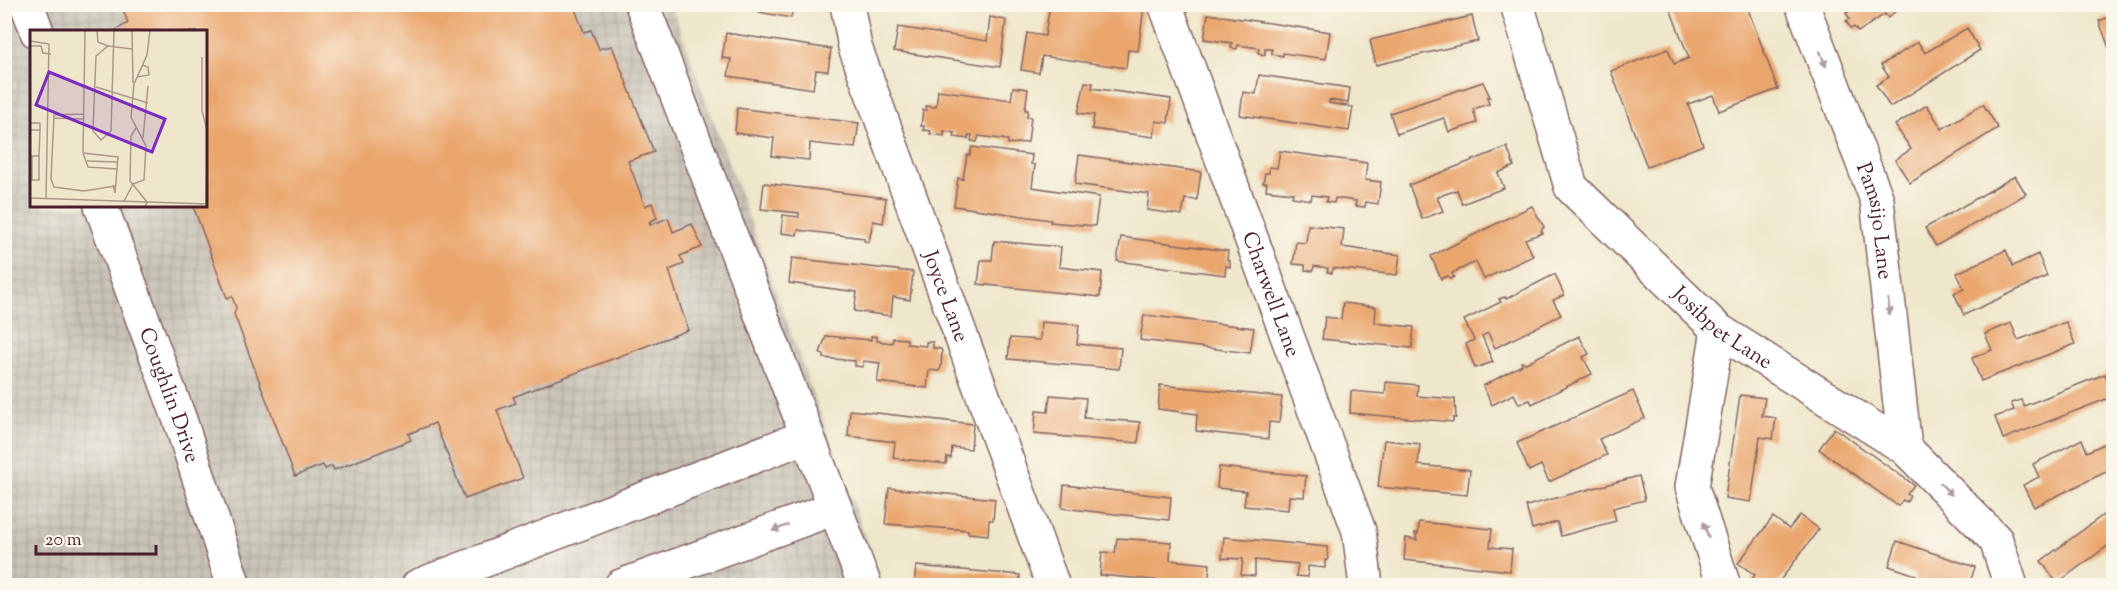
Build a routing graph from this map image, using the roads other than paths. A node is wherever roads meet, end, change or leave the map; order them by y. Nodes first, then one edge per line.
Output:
1 (27, 4) edge
2 (642, 4) edge
3 (847, 4) edge
4 (1165, 4) edge
5 (1517, 4) edge
6 (1802, 4) edge
7 (36, 30) edge
8 (101, 207) edge
9 (1718, 330) junction
10 (807, 436) junction
11 (1905, 448) junction
12 (835, 508) junction
13 (855, 583) edge
14 (234, 585) edge
15 (418, 585) edge
16 (621, 585) edge
17 (1053, 585) edge
18 (1366, 585) edge
19 (1724, 585) edge
20 (2011, 585) edge

1 - 7 street
2 - 10 street
3 - 17 street, Joyce Lane
4 - 18 street, Charwell Lane
5 - 9 street, Josibpet Lane
6 -> 11 street, Pamsijo Lane
8 - 14 street, Coughlin Drive
9 - 11 street, Josibpet Lane
19 -> 9 street
10 - 12 street
10 - 15 street
11 -> 20 street, Josibpet Lane
12 - 13 street
12 -> 16 street

